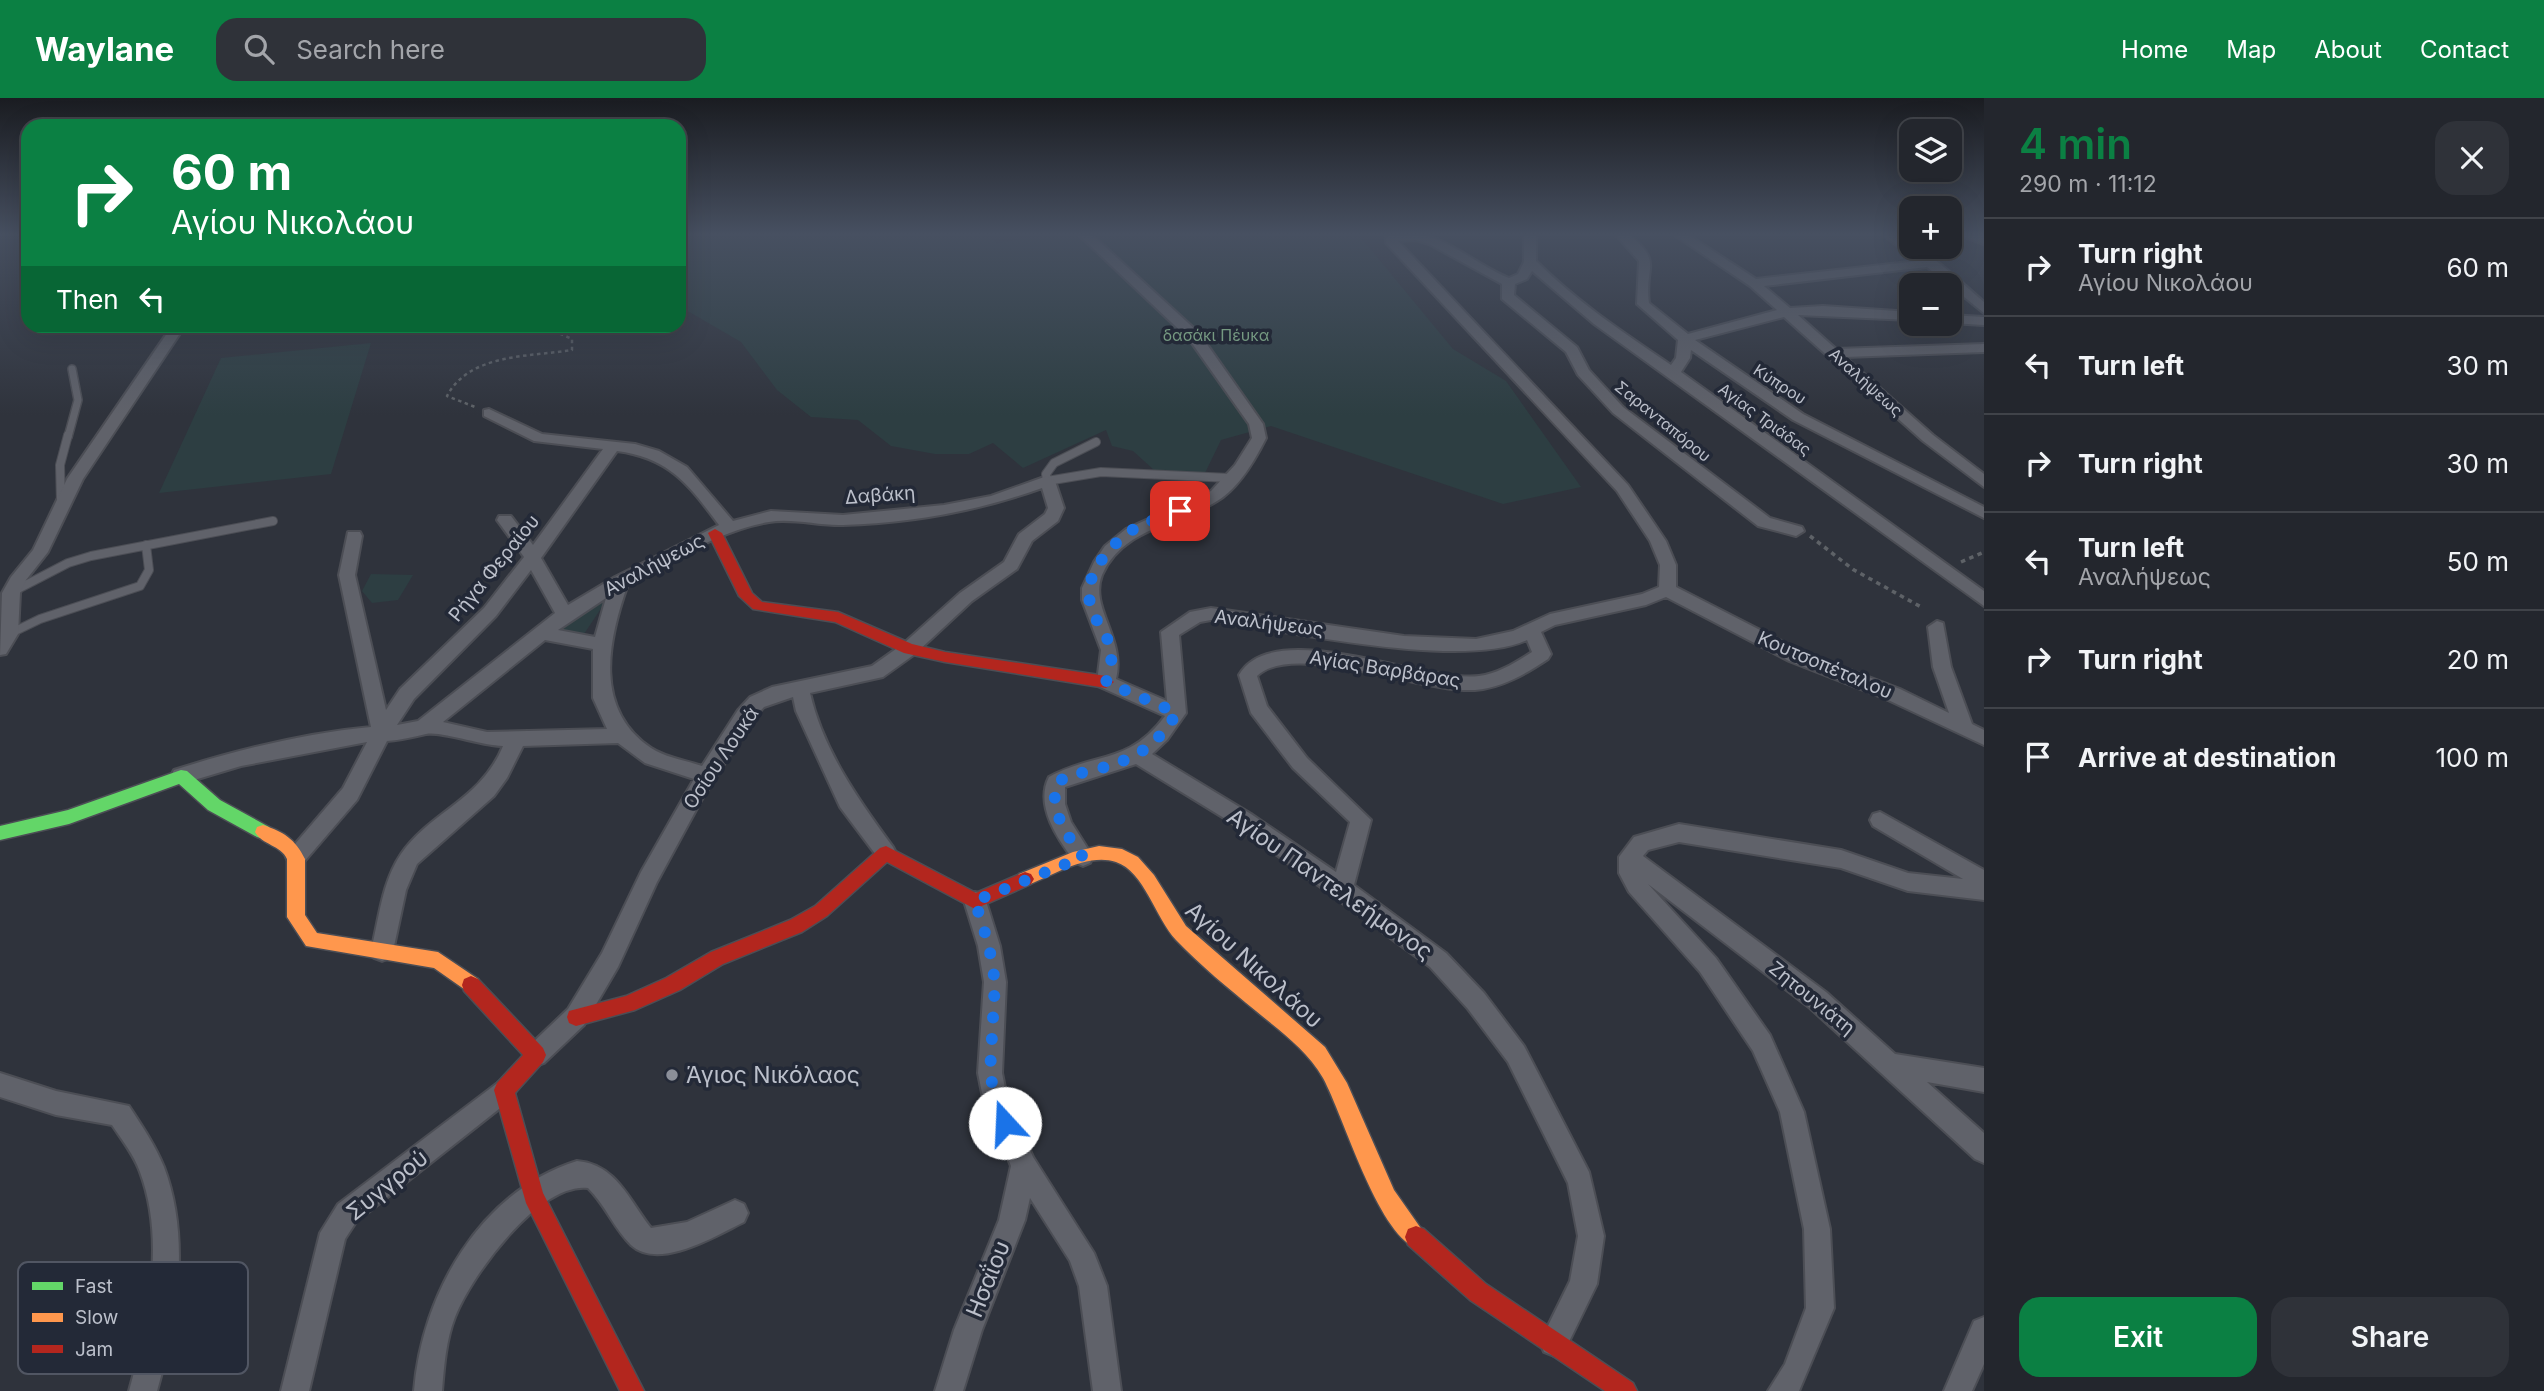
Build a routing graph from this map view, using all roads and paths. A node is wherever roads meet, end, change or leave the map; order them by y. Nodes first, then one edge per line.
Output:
1 (1149, 294) edge
2 (1441, 294) edge
3 (1507, 294) edge
4 (1562, 294) edge
5 (1640, 294) edge
6 (1767, 294) edge
7 (1967, 294) edge
8 (1984, 309) edge
9 (1786, 312) junction
10 (1899, 315) edge
11 (1962, 320) edge
12 (1984, 321) edge
13 (173, 333) edge
14 (558, 333) edge
15 (1685, 339) junction
16 (1984, 348) edge
17 (1837, 354) junction
18 (72, 369) dead end
19 (1673, 373) junction
20 (489, 413) joint
21 (1096, 442) dead end
22 (613, 446) junction
23 (1230, 478) junction
24 (1047, 481) junction
25 (1983, 483) edge
26 (61, 503) junction
27 (1984, 513) edge
28 (505, 520) dead end
29 (273, 521) dead end
30 (722, 530) junction
31 (1796, 531) joint
32 (354, 536) dead end
33 (146, 545) junction
34 (531, 555) junction
35 (621, 581) junction
36 (1667, 590) junction
37 (11, 593) junction
38 (1984, 600) edge
39 (1923, 608) dead end
40 (565, 615) junction
41 (1937, 627) dead end
42 (1531, 629) junction
43 (542, 633) junction
44 (9, 634) junction
45 (600, 644) junction
46 (0, 649) edge
47 (909, 649) junction
48 (1106, 682) junction
49 (800, 688) junction
50 (1177, 713) junction
51 (425, 726) junction
52 (1964, 728) junction
53 (382, 732) junction
54 (621, 736) junction
55 (1984, 738) edge
56 (516, 739) junction
57 (1139, 756) junction
58 (706, 775) junction
59 (181, 776) junction
60 (1881, 820) dead end
61 (0, 833) edge
62 (887, 853) junction
63 (296, 857) junction
64 (1083, 857) junction
65 (1629, 857) junction
66 (1984, 880) edge
67 (1342, 888) junction
68 (1984, 891) edge
69 (975, 901) junction
70 (383, 951) junction
71 (576, 1017) junction
72 (536, 1055) junction
73 (1892, 1065) junction
74 (1984, 1080) edge
75 (0, 1085) edge
76 (504, 1090) junction
77 (1984, 1150) edge
78 (1024, 1166) junction
79 (533, 1196) junction
80 (735, 1213) dead end
81 (166, 1262) edge
82 (1984, 1331) edge
83 (1554, 1342) junction
84 (147, 1374) edge
85 (143, 1391) edge
86 (295, 1391) edge
87 (428, 1391) edge
88 (632, 1391) edge
89 (949, 1391) edge
90 (1107, 1391) edge
91 (1625, 1391) edge
92 (1782, 1391) edge
93 (1958, 1391) edge

1 - 23 street
2 - 36 street
3 - 31 street, Σαρανταπόρου
4 - 19 street, Αγίας Τριάδας
5 - 15 street, Κύπρου
6 - 9 street, Αναλήψεως
7 - 8 street
9 - 10 street
9 - 15 street
9 - 17 street, Αναλήψεως
11 - 12 street
13 - 26 street
14 - 20 path
15 - 19 street
15 - 27 street, Κύπρου
16 - 17 street
17 - 25 street, Αναλήψεως
18 - 26 lane
19 - 38 street, Αγίας Τριάδας
20 - 22 street
21 - 24 lane
22 - 30 street
22 - 34 street, Ρήγα Φεραίου
23 - 24 lane
23 - 48 street
24 - 30 street, Δαβάκη
24 - 47 street, Οσίου Λουκά
26 - 37 street
28 - 34 street
29 - 33 lane
30 - 35 street, Αναλήψεως
30 - 47 street, Αναλήψεως
31 - 39 path
32 - 53 street
33 - 37 lane
33 - 44 lane
34 - 40 street
34 - 53 street, Ρήγα Φεραίου
35 - 40 street, Αναλήψεως
35 - 45 street
36 - 42 street, Αναλήψεως
36 - 52 street, Κουτσοπέταλου
37 - 44 street
40 - 43 street, Αναλήψεως
41 - 52 street
42 - 50 street, Αναλήψεως
42 - 67 street, Αγίας Βαρβάρας
43 - 45 street
43 - 51 street, Αναλήψεως
44 - 46 street
45 - 54 street
47 - 48 street, Αναλήψεως
47 - 49 street, Οσίου Λουκά
48 - 50 street, Αναλήψεως
49 - 58 street, Οσίου Λουκά
49 - 62 street
50 - 57 street
51 - 53 street, Αναλήψεως
51 - 56 street
52 - 55 street, Κουτσοπέταλου
53 - 59 street, Αναλήψεως
53 - 63 street, Ρήγα Φεραίου
54 - 56 street
54 - 58 street
56 - 70 street
57 - 64 street
57 - 67 street, Αγίου Παντελεήμονος
58 - 71 street, Οσίου Λουκά
59 - 61 street
59 - 63 street
60 - 66 street
62 - 69 street
62 - 71 street
63 - 70 street
64 - 69 street, Αγίου Νικολάου
64 - 83 street, Αγίου Νικολάου
65 - 68 street
65 - 73 street, Ζητουνιάτη
65 - 92 street
67 - 83 street, Αγίου Παντελεήμονος
69 - 78 street
70 - 72 street
71 - 72 street, Οσίου Λουκά
72 - 76 street
73 - 74 street
73 - 77 street, Ζητουνιάτη
75 - 81 street
76 - 79 street
76 - 86 street, Συγγρού
78 - 89 street, Ησαΐου
78 - 90 street
79 - 80 street
79 - 87 street
79 - 88 street
82 - 93 street
83 - 91 street, Αγίου Νικολάου
84 - 85 street

